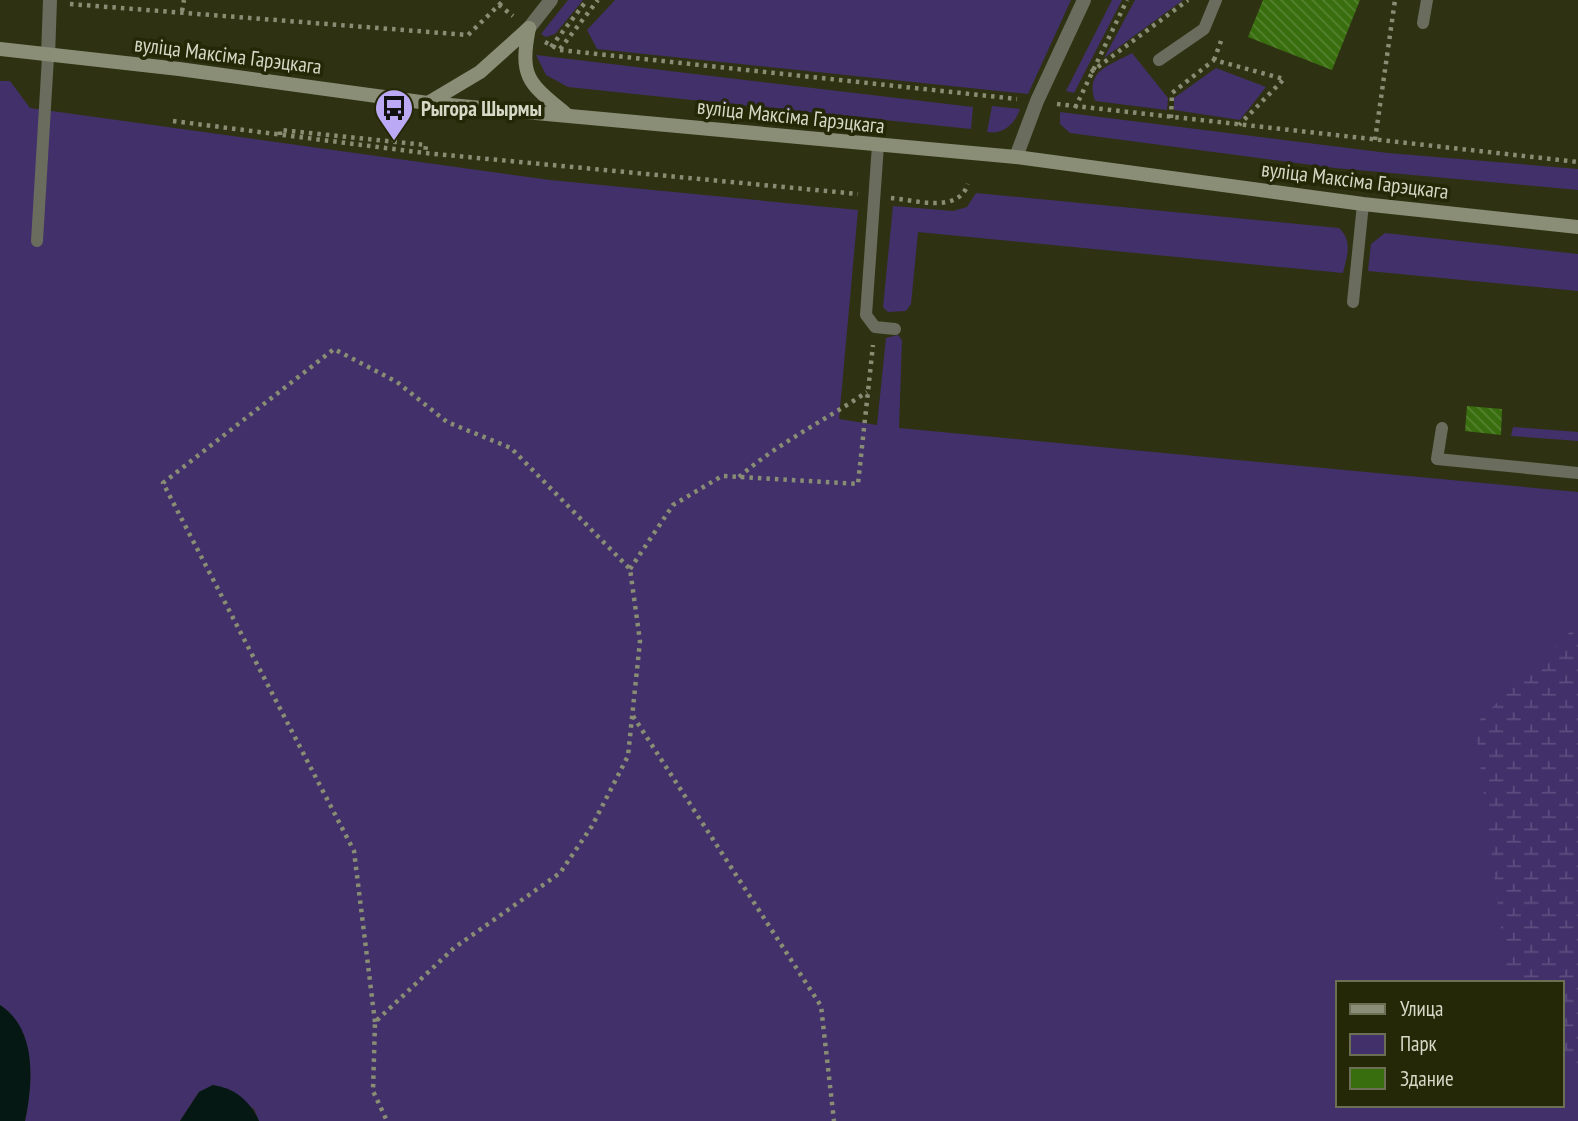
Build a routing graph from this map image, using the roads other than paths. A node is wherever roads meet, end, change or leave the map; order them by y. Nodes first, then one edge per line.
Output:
1 (551, 0) edge
2 (1084, 0) edge
3 (1216, 0) edge
4 (1427, 0) edge
5 (50, 1) edge
6 (1423, 23) dead end
7 (529, 28) junction
8 (0, 49) edge
9 (48, 57) junction
10 (1159, 60) dead end
11 (428, 103) junction
12 (566, 114) junction
13 (878, 145) junction
14 (1016, 157) junction
15 (1363, 204) junction
16 (1578, 228) edge
17 (37, 241) dead end
18 (1353, 302) dead end
19 (895, 329) dead end
20 (1442, 428) dead end
21 (1578, 473) edge

1 - 7 street
2 - 14 street
3 - 10 lane
4 - 6 lane
5 - 9 street
7 - 11 main road
7 - 12 main road
8 - 9 main road, вуліца Максіма Гарэцкага
9 - 11 main road, вуліца Максіма Гарэцкага
9 - 17 lane
11 - 12 main road, вуліца Максіма Гарэцкага
12 - 13 main road, вуліца Максіма Гарэцкага
13 - 14 main road, вуліца Максіма Гарэцкага
13 - 19 lane
14 - 15 main road, вуліца Максіма Гарэцкага
15 - 16 main road, вуліца Максіма Гарэцкага
15 - 18 lane
20 - 21 lane

